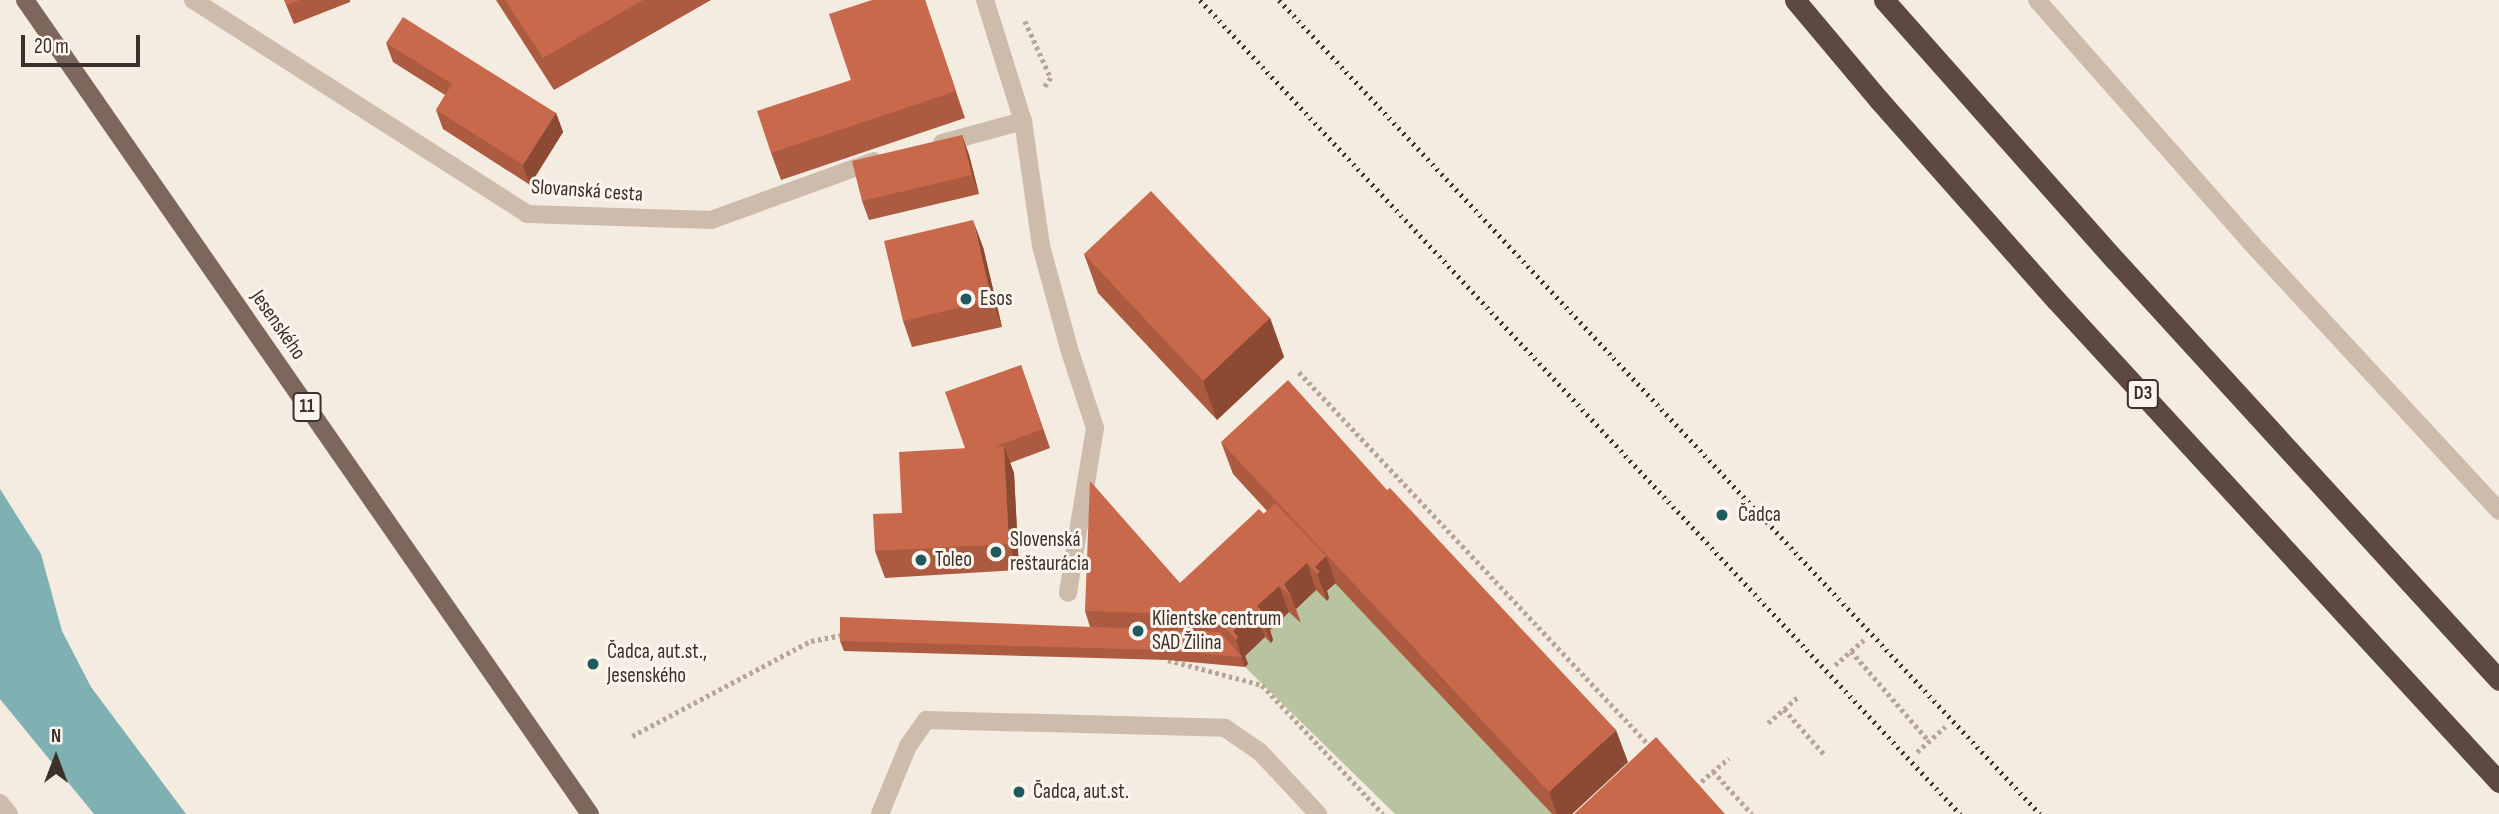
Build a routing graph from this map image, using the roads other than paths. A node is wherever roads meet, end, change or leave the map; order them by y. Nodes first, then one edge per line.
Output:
1 (25, 0) edge
2 (193, 0) edge
3 (985, 0) edge
4 (1795, 0) edge
5 (1884, 0) edge
6 (2037, 0) edge
7 (1023, 121) junction
8 (922, 148) edge
9 (897, 155) edge
10 (2499, 511) edge
11 (1068, 593) dead end
12 (2499, 680) edge
13 (2499, 782) edge
14 (0, 803) edge
15 (9, 814) edge
16 (590, 814) edge
17 (880, 814) edge
18 (1318, 814) edge

1 - 16 main road, Jesenského / 11
2 - 9 street, Slovanská cesta
3 - 7 street
4 - 13 highway, D3
5 - 12 highway
6 - 10 street
7 - 8 street
7 - 11 street
14 - 15 street
17 - 18 street

